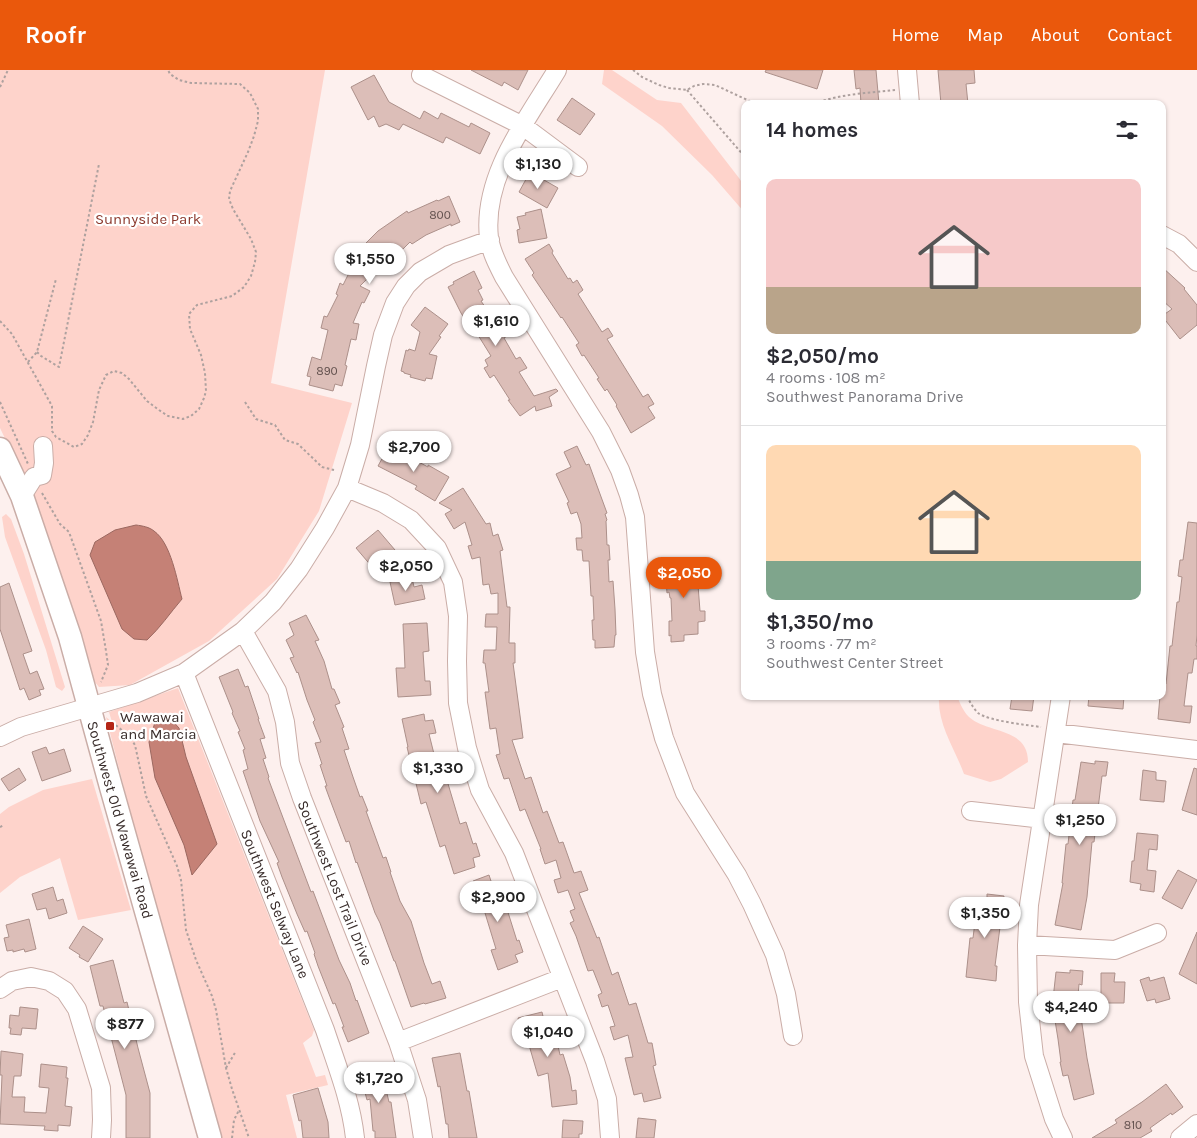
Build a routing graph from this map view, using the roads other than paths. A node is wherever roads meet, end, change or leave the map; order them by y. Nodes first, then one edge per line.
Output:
1 (558, 70) edge
2 (907, 70) edge
3 (421, 74) dead end
4 (909, 96) edge
5 (523, 126) junction
6 (578, 167) dead end
7 (1166, 237) edge
8 (490, 240) junction
9 (1197, 262) edge
10 (43, 446) dead end
11 (0, 449) edge
12 (347, 488) junction
13 (22, 496) junction
14 (243, 631) junction
15 (184, 673) junction
16 (1060, 700) edge
17 (97, 712) junction
18 (1056, 733) junction
19 (0, 737) edge
20 (1197, 750) edge
21 (971, 811) dead end
22 (1043, 819) junction
23 (1157, 933) dead end
24 (1027, 945) junction
25 (562, 978) junction
26 (0, 989) edge
27 (793, 1036) dead end
28 (398, 1042) junction
29 (1197, 1124) edge
30 (100, 1138) edge
31 (210, 1138) edge
32 (355, 1138) edge
33 (423, 1138) edge
34 (610, 1138) edge
35 (1063, 1138) edge
36 (1180, 1138) edge

1 - 5 street
2 - 4 street
3 - 5 street
5 - 6 street
5 - 8 street
7 - 9 street
8 - 12 street
8 - 27 street
10 - 13 street
11 - 13 main road, Southwest Old Wawawai Road
12 - 14 street
12 - 25 street
13 - 17 main road, Southwest Old Wawawai Road
14 - 15 street
14 - 28 street, Southwest Lost Trail Drive
15 - 17 street
15 - 32 street, Southwest Selway Lane
16 - 18 street
17 - 19 street
17 - 31 main road, Southwest Old Wawawai Road
18 - 20 street
18 - 22 street
21 - 22 street
22 - 24 street
23 - 24 street
24 - 35 street
25 - 28 street
25 - 34 street
26 - 30 street
28 - 33 street, Southwest Lost Trail Drive
29 - 36 street

